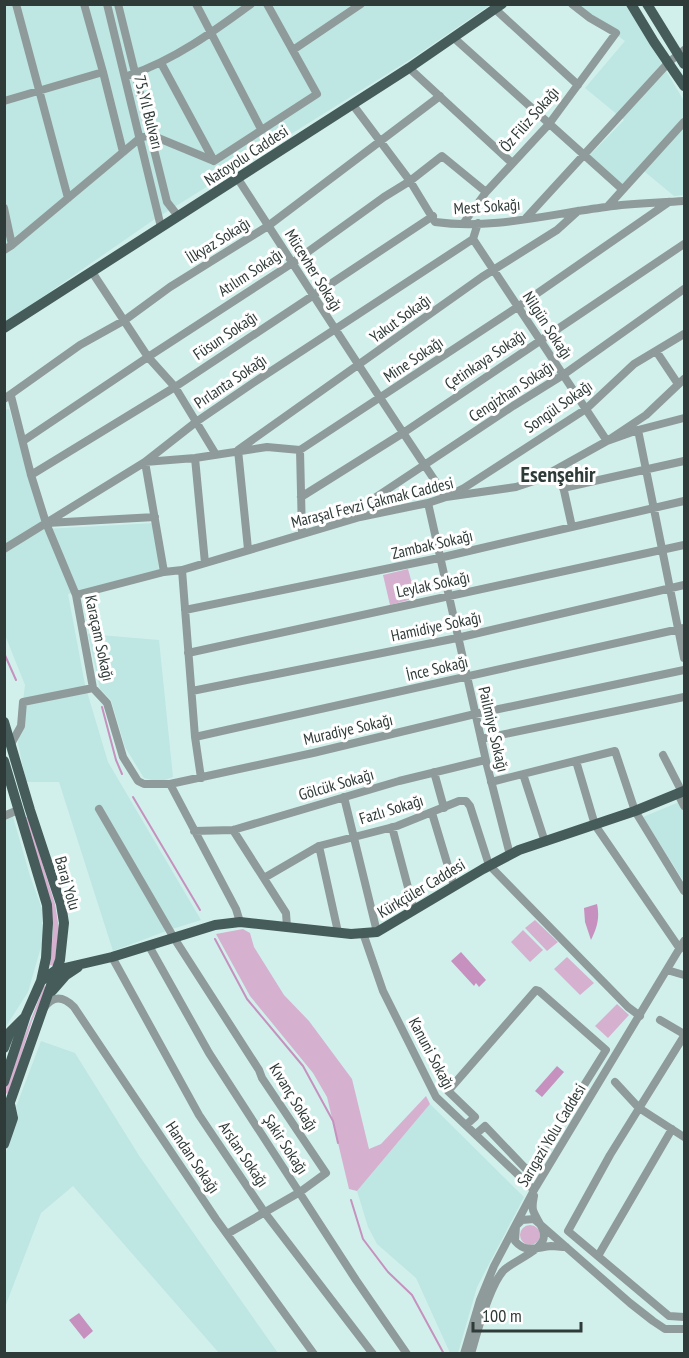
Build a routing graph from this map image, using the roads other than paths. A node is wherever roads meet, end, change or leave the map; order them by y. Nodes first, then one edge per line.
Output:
1 (16, 4) edge
2 (84, 4) edge
3 (107, 4) edge
4 (118, 4) edge
5 (196, 4) edge
6 (251, 4) edge
7 (267, 4) edge
8 (361, 4) edge
9 (572, 4) edge
10 (631, 4) edge
11 (647, 4) edge
12 (499, 7) edge
13 (212, 33) junction
14 (454, 38) junction
15 (293, 50) junction
16 (682, 56) edge
17 (669, 62) junction
18 (160, 63) junction
19 (409, 68) junction
20 (103, 72) junction
21 (135, 73) junction
22 (125, 77) junction
23 (578, 85) junction
24 (684, 86) edge
25 (39, 92) junction
26 (441, 96) junction
27 (4, 101) edge
28 (352, 105) junction
29 (684, 122) edge
30 (549, 124) junction
31 (261, 129) junction
32 (151, 135) junction
33 (140, 138) junction
34 (380, 141) junction
35 (123, 152) junction
36 (583, 155) junction
37 (214, 161) junction
38 (512, 163) junction
39 (237, 179) junction
40 (410, 182) junction
41 (622, 189) junction
42 (486, 192) junction
43 (68, 198) junction
44 (684, 201) edge
45 (669, 202) junction
46 (608, 206) junction
47 (4, 208) edge
48 (578, 211) junction
49 (178, 216) junction
50 (433, 216) junction
51 (526, 218) junction
52 (478, 223) junction
53 (463, 224) junction
54 (268, 226) junction
55 (161, 227) junction
56 (473, 240) junction
57 (684, 244) edge
58 (8, 248) edge
59 (291, 264) junction
60 (494, 270) junction
61 (92, 272) junction
62 (684, 289) edge
63 (312, 294) junction
64 (519, 306) junction
65 (125, 320) junction
66 (5, 329) edge
67 (333, 329) junction
68 (684, 334) edge
69 (539, 340) junction
70 (656, 351) junction
71 (148, 357) junction
72 (359, 366) junction
73 (563, 375) junction
74 (681, 382) edge
75 (175, 387) junction
76 (8, 397) edge
77 (381, 398) junction
78 (586, 408) junction
79 (684, 418) edge
80 (196, 422) junction
81 (638, 430) junction
82 (403, 433) junction
83 (23, 441) junction
84 (607, 441) junction
85 (238, 450) junction
86 (300, 450) junction
87 (215, 453) junction
88 (195, 458) junction
89 (684, 461) edge
90 (145, 462) junction
91 (424, 465) junction
92 (559, 468) junction
93 (646, 469) junction
94 (31, 475) junction
95 (563, 488) junction
96 (301, 497) junction
97 (446, 497) junction
98 (684, 501) edge
99 (428, 503) junction
100 (654, 508) junction
101 (155, 517) junction
102 (360, 517) junction
103 (46, 523) junction
104 (572, 527) junction
105 (302, 534) junction
106 (684, 545) edge
107 (4, 549) edge
108 (248, 549) junction
109 (663, 550) junction
110 (439, 558) junction
111 (205, 563) junction
112 (182, 570) junction
113 (164, 572) junction
114 (684, 585) edge
115 (671, 587) junction
116 (76, 595) junction
117 (448, 596) junction
118 (185, 610) junction
119 (682, 629) edge
120 (457, 638) junction
121 (188, 653) junction
122 (684, 658) edge
123 (684, 670) edge
124 (466, 677) junction
125 (93, 688) junction
126 (192, 691) junction
127 (684, 697) edge
128 (475, 714) junction
129 (4, 722) edge
130 (195, 736) junction
131 (481, 739) junction
132 (11, 744) junction
133 (663, 755) dead end
134 (485, 760) junction
135 (576, 760) junction
136 (4, 761) edge
137 (434, 772) junction
138 (523, 774) junction
139 (201, 778) junction
140 (491, 782) junction
141 (170, 784) junction
142 (681, 792) edge
143 (344, 797) junction
144 (29, 806) junction
145 (684, 806) edge
146 (444, 808) junction
147 (99, 809) dead end
148 (18, 810) junction
149 (635, 811) junction
150 (432, 813) junction
151 (4, 816) edge
152 (595, 825) junction
153 (392, 827) junction
154 (233, 830) junction
155 (194, 831) junction
156 (354, 837) junction
157 (545, 842) junction
158 (319, 846) junction
159 (510, 855) junction
160 (489, 865) junction
161 (264, 878) junction
162 (454, 886) junction
163 (684, 891) edge
164 (414, 910) junction
165 (240, 922) junction
166 (287, 927) junction
167 (338, 932) junction
168 (377, 932) junction
169 (363, 933) junction
170 (174, 938) junction
171 (682, 945) edge
172 (149, 946) junction
173 (112, 957) junction
174 (80, 965) junction
175 (56, 970) junction
176 (667, 970) junction
177 (684, 975) edge
178 (41, 981) junction
179 (47, 997) junction
180 (42, 1011) junction
181 (26, 1015) junction
182 (640, 1016) junction
183 (660, 1020) dead end
184 (7, 1033) edge
185 (684, 1035) edge
186 (4, 1048) edge
187 (18, 1080) junction
188 (5, 1081) edge
189 (615, 1082) dead end
190 (7, 1102) edge
191 (639, 1108) junction
192 (475, 1117) junction
193 (4, 1119) edge
194 (466, 1125) junction
195 (485, 1126) junction
196 (672, 1129) junction
197 (476, 1134) junction
198 (684, 1137) edge
199 (4, 1144) edge
200 (534, 1190) junction
201 (300, 1192) junction
202 (265, 1214) junction
203 (539, 1222) junction
204 (516, 1226) junction
205 (227, 1234) junction
206 (566, 1247) junction
207 (534, 1250) junction
208 (598, 1256) junction
209 (684, 1317) edge
210 (684, 1329) edge
211 (314, 1353) edge
212 (373, 1353) edge
213 (407, 1353) edge
214 (464, 1353) edge
215 (471, 1353) edge

1 - 25 street
2 - 20 street
3 - 22 street, 75. Yıl Bulvarı
4 - 21 street, 75. Yıl Bulvarı
5 - 13 street
6 - 13 street
7 - 15 street
8 - 15 street
9 - 23 street, Öz Filiz Sokağı
10 - 17 main road
11 - 16 main road
12 - 14 main road, Natoyolu Caddesi
12 - 23 street
13 - 18 street
13 - 31 street
14 - 19 main road, Natoyolu Caddesi
14 - 30 street
15 - 31 street
16 - 17 street
17 - 24 main road
17 - 36 street
18 - 21 street
18 - 37 street
19 - 26 street
19 - 28 main road, Natoyolu Caddesi
20 - 25 street
20 - 35 street
21 - 22 street
21 - 32 street, 75. Yıl Bulvarı
22 - 33 street, 75. Yıl Bulvarı
23 - 30 street, Öz Filiz Sokağı
25 - 27 street
25 - 43 street
26 - 34 street, İlkyaz Sokağı
26 - 38 street
28 - 34 street, Mest Sokağı
28 - 39 main road, Natoyolu Caddesi
29 - 41 street
30 - 36 street
30 - 38 street, Öz Filiz Sokağı
31 - 37 street
32 - 33 street
32 - 37 street
32 - 49 street, 75. Yıl Bulvarı
33 - 35 street
33 - 55 street, 75. Yıl Bulvarı
34 - 40 street, Mest Sokağı
34 - 54 street, İlkyaz Sokağı
35 - 43 street
36 - 41 street
36 - 51 street
38 - 42 street, Öz Filiz Sokağı
39 - 49 main road, Natoyolu Caddesi
39 - 54 street, Mücevher Sokağı
40 - 42 street, Atılım Sokağı
40 - 50 street, Mest Sokağı
40 - 59 street, Atılım Sokağı
41 - 46 street
42 - 53 street, Öz Filiz Sokağı
43 - 58 street
44 - 45 street, Mest Sokağı
45 - 46 street, Mest Sokağı
45 - 64 street, Mine Sokağı
46 - 48 street, Mest Sokağı
47 - 58 street
48 - 51 street, Mest Sokağı
48 - 60 street, Yakut Sokağı
49 - 55 main road, Natoyolu Caddesi
50 - 53 street, Mest Sokağı
50 - 63 street, Füsun Sokağı
51 - 52 street, Mest Sokağı
52 - 53 street, Mest Sokağı
52 - 56 street
54 - 59 street, Mücevher Sokağı
54 - 65 street, İlkyaz Sokağı
55 - 61 main road, Natoyolu Caddesi
56 - 60 street, Nilgün Sokağı
56 - 67 street, Pırlanta Sokağı
57 - 69 street, Çetinkaya Sokağı
59 - 63 street, Mücevher Sokağı
59 - 71 street, Atılım Sokağı
60 - 64 street, Nilgün Sokağı
60 - 72 street, Yakut Sokağı
61 - 65 street
61 - 66 main road, Natoyolu Caddesi
62 - 73 street, Cengizhan Sokağı
63 - 67 street, Mücevher Sokağı
63 - 75 street, Füsun Sokağı
64 - 69 street, Nilgün Sokağı
64 - 77 street, Mine Sokağı
65 - 71 street
65 - 76 street, İlkyaz Sokağı
67 - 72 street, Mücevher Sokağı
67 - 80 street, Pırlanta Sokağı
68 - 70 street, Songül Sokağı
69 - 73 street, Nilgün Sokağı
69 - 82 street, Çetinkaya Sokağı
70 - 74 street
70 - 78 street, Songül Sokağı
71 - 75 street
71 - 83 street, Atılım Sokağı
72 - 77 street, Mücevher Sokağı
72 - 85 street, Yakut Sokağı
73 - 78 street, Nilgün Sokağı
73 - 91 street, Cengizhan Sokağı
74 - 84 street, Maraşal Fevzi Çakmak Caddesi
75 - 80 street
75 - 94 street, Füsun Sokağı
76 - 83 street, Karaçam Sokağı
77 - 82 street, Mücevher Sokağı
77 - 86 street, Mine Sokağı
78 - 84 street, Nilgün Sokağı
78 - 97 street, Songül Sokağı
79 - 81 street
80 - 87 street
80 - 90 street, Pırlanta Sokağı
81 - 84 street
81 - 93 street
82 - 91 street, Mücevher Sokağı
82 - 96 street, Çetinkaya Sokağı
83 - 94 street, Karaçam Sokağı
84 - 92 street, Maraşal Fevzi Çakmak Caddesi
85 - 86 street
85 - 87 street
85 - 108 street
86 - 96 street
87 - 88 street
88 - 90 street
88 - 111 street
89 - 93 street
90 - 101 street
90 - 103 street, Pırlanta Sokağı
91 - 97 street, Mücevher Sokağı
91 - 102 street, Cengizhan Sokağı
92 - 95 street
92 - 97 street, Maraşal Fevzi Çakmak Caddesi
93 - 95 street
93 - 100 street
94 - 103 street, Karaçam Sokağı
95 - 104 street
96 - 105 street
97 - 99 street, Maraşal Fevzi Çakmak Caddesi
98 - 100 street, Zambak Sokağı
99 - 102 street, Maraşal Fevzi Çakmak Caddesi
99 - 110 street, Pailmiye Sokağı
100 - 104 street, Zambak Sokağı
100 - 109 street
101 - 103 street
101 - 113 street
102 - 105 street, Maraşal Fevzi Çakmak Caddesi
103 - 107 street, Pırlanta Sokağı
103 - 116 street, Karaçam Sokağı
104 - 110 street, Zambak Sokağı
105 - 108 street, Maraşal Fevzi Çakmak Caddesi
106 - 109 street, Leylak Sokağı
108 - 111 street, Maraşal Fevzi Çakmak Caddesi
109 - 115 street
109 - 117 street, Leylak Sokağı
110 - 117 street, Pailmiye Sokağı
110 - 118 street, Zambak Sokağı
111 - 112 street, Maraşal Fevzi Çakmak Caddesi
112 - 113 street, Maraşal Fevzi Çakmak Caddesi
112 - 118 street
113 - 116 street, Maraşal Fevzi Çakmak Caddesi
114 - 115 street, Hamidiye Sokağı
115 - 119 street
115 - 120 street, Hamidiye Sokağı
116 - 125 street, Karaçam Sokağı
117 - 120 street, Pailmiye Sokağı
117 - 121 street, Leylak Sokağı
118 - 121 street
119 - 122 street
119 - 124 street, İnce Sokağı
120 - 124 street, Pailmiye Sokağı
120 - 126 street, Hamidiye Sokağı
121 - 126 street
123 - 128 street, Muradiye Sokağı
124 - 128 street, Pailmiye Sokağı
124 - 130 street, İnce Sokağı
125 - 132 street
125 - 141 street, Karaçam Sokağı
126 - 130 street
127 - 131 street
128 - 131 street, Pailmiye Sokağı
128 - 139 street, Muradiye Sokağı
129 - 132 main road, Baraj Yolu
130 - 139 street
131 - 134 street, Pailmiye Sokağı
132 - 144 main road, Baraj Yolu
133 - 142 street
134 - 137 street, Gölcük Sokağı
134 - 140 street, Pailmiye Sokağı
135 - 138 street
135 - 149 street
135 - 152 street
136 - 148 main road, Baraj Yolu
137 - 143 street, Gölcük Sokağı
137 - 146 street
138 - 140 street
138 - 157 street
139 - 141 street, Muradiye Sokağı
140 - 159 street, Pailmiye Sokağı
141 - 155 street
142 - 145 street
142 - 149 main road, Kürkçüler Caddesi
143 - 154 street, Gölcük Sokağı
143 - 156 street
144 - 148 main road
144 - 175 main road, Baraj Yolu
146 - 150 street, Fazlı Sokağı
146 - 160 street, Fazlı Sokağı
147 - 170 street
148 - 151 street
148 - 178 main road, Baraj Yolu
149 - 152 main road, Kürkçüler Caddesi
149 - 163 street
150 - 153 street, Fazlı Sokağı
150 - 162 street
152 - 157 main road, Kürkçüler Caddesi
152 - 171 street
153 - 156 street, Fazlı Sokağı
153 - 164 street
154 - 155 street, Gölcük Sokağı
154 - 161 street
155 - 165 street
156 - 158 street, Fazlı Sokağı
156 - 168 street
157 - 159 main road, Kürkçüler Caddesi
158 - 161 street, Fazlı Sokağı
158 - 167 street
159 - 160 main road, Kürkçüler Caddesi
160 - 162 main road, Kürkçüler Caddesi
160 - 182 street
161 - 166 street
162 - 164 main road, Kürkçüler Caddesi
164 - 168 main road, Kürkçüler Caddesi
165 - 166 main road, Kürkçüler Caddesi
165 - 170 main road, Kürkçüler Caddesi
166 - 167 main road, Kürkçüler Caddesi
167 - 169 main road, Kürkçüler Caddesi
168 - 169 main road, Kürkçüler Caddesi
169 - 194 street, Kanuni Sokağı
170 - 172 main road, Kürkçüler Caddesi
170 - 201 street, Kıvanç Sokağı
171 - 176 street, Sarıgazi Yolu Caddesi
172 - 173 main road, Kürkçüler Caddesi
172 - 201 street, Şakir Sokağı
173 - 174 main road, Kürkçüler Caddesi
173 - 202 street, Arslan Sokağı
174 - 175 main road, Kürkçüler Caddesi
174 - 179 main road
175 - 178 main road
175 - 179 main road, Baraj Yolu
176 - 177 street
176 - 182 street, Sarıgazi Yolu Caddesi
178 - 181 main road, Baraj Yolu
179 - 180 main road, Baraj Yolu
180 - 187 main road, Baraj Yolu
180 - 205 street, Handan Sokağı
181 - 184 main road
181 - 188 main road, Baraj Yolu
182 - 200 street, Sarıgazi Yolu Caddesi
183 - 185 street
184 - 186 main road
185 - 191 street
187 - 188 main road
187 - 190 main road, Baraj Yolu
189 - 191 street
190 - 193 main road, Baraj Yolu
190 - 199 main road
191 - 196 street
191 - 208 street
192 - 194 street
192 - 195 street
192 - 195 street
194 - 197 street, Kanuni Sokağı
195 - 197 street
196 - 198 street
196 - 208 street
197 - 200 street, Kanuni Sokağı
200 - 203 street
200 - 204 street, Sarıgazi Yolu Caddesi
201 - 202 street, Kıvanç Sokağı
201 - 213 street, Şakir Sokağı
202 - 205 street, Kıvanç Sokağı
202 - 212 street, Arslan Sokağı
203 - 204 street
203 - 206 street
203 - 207 street
204 - 207 street
204 - 214 street, Sarıgazi Yolu Caddesi
205 - 211 street, Handan Sokağı
206 - 207 street
206 - 210 street
207 - 215 street
208 - 209 street

